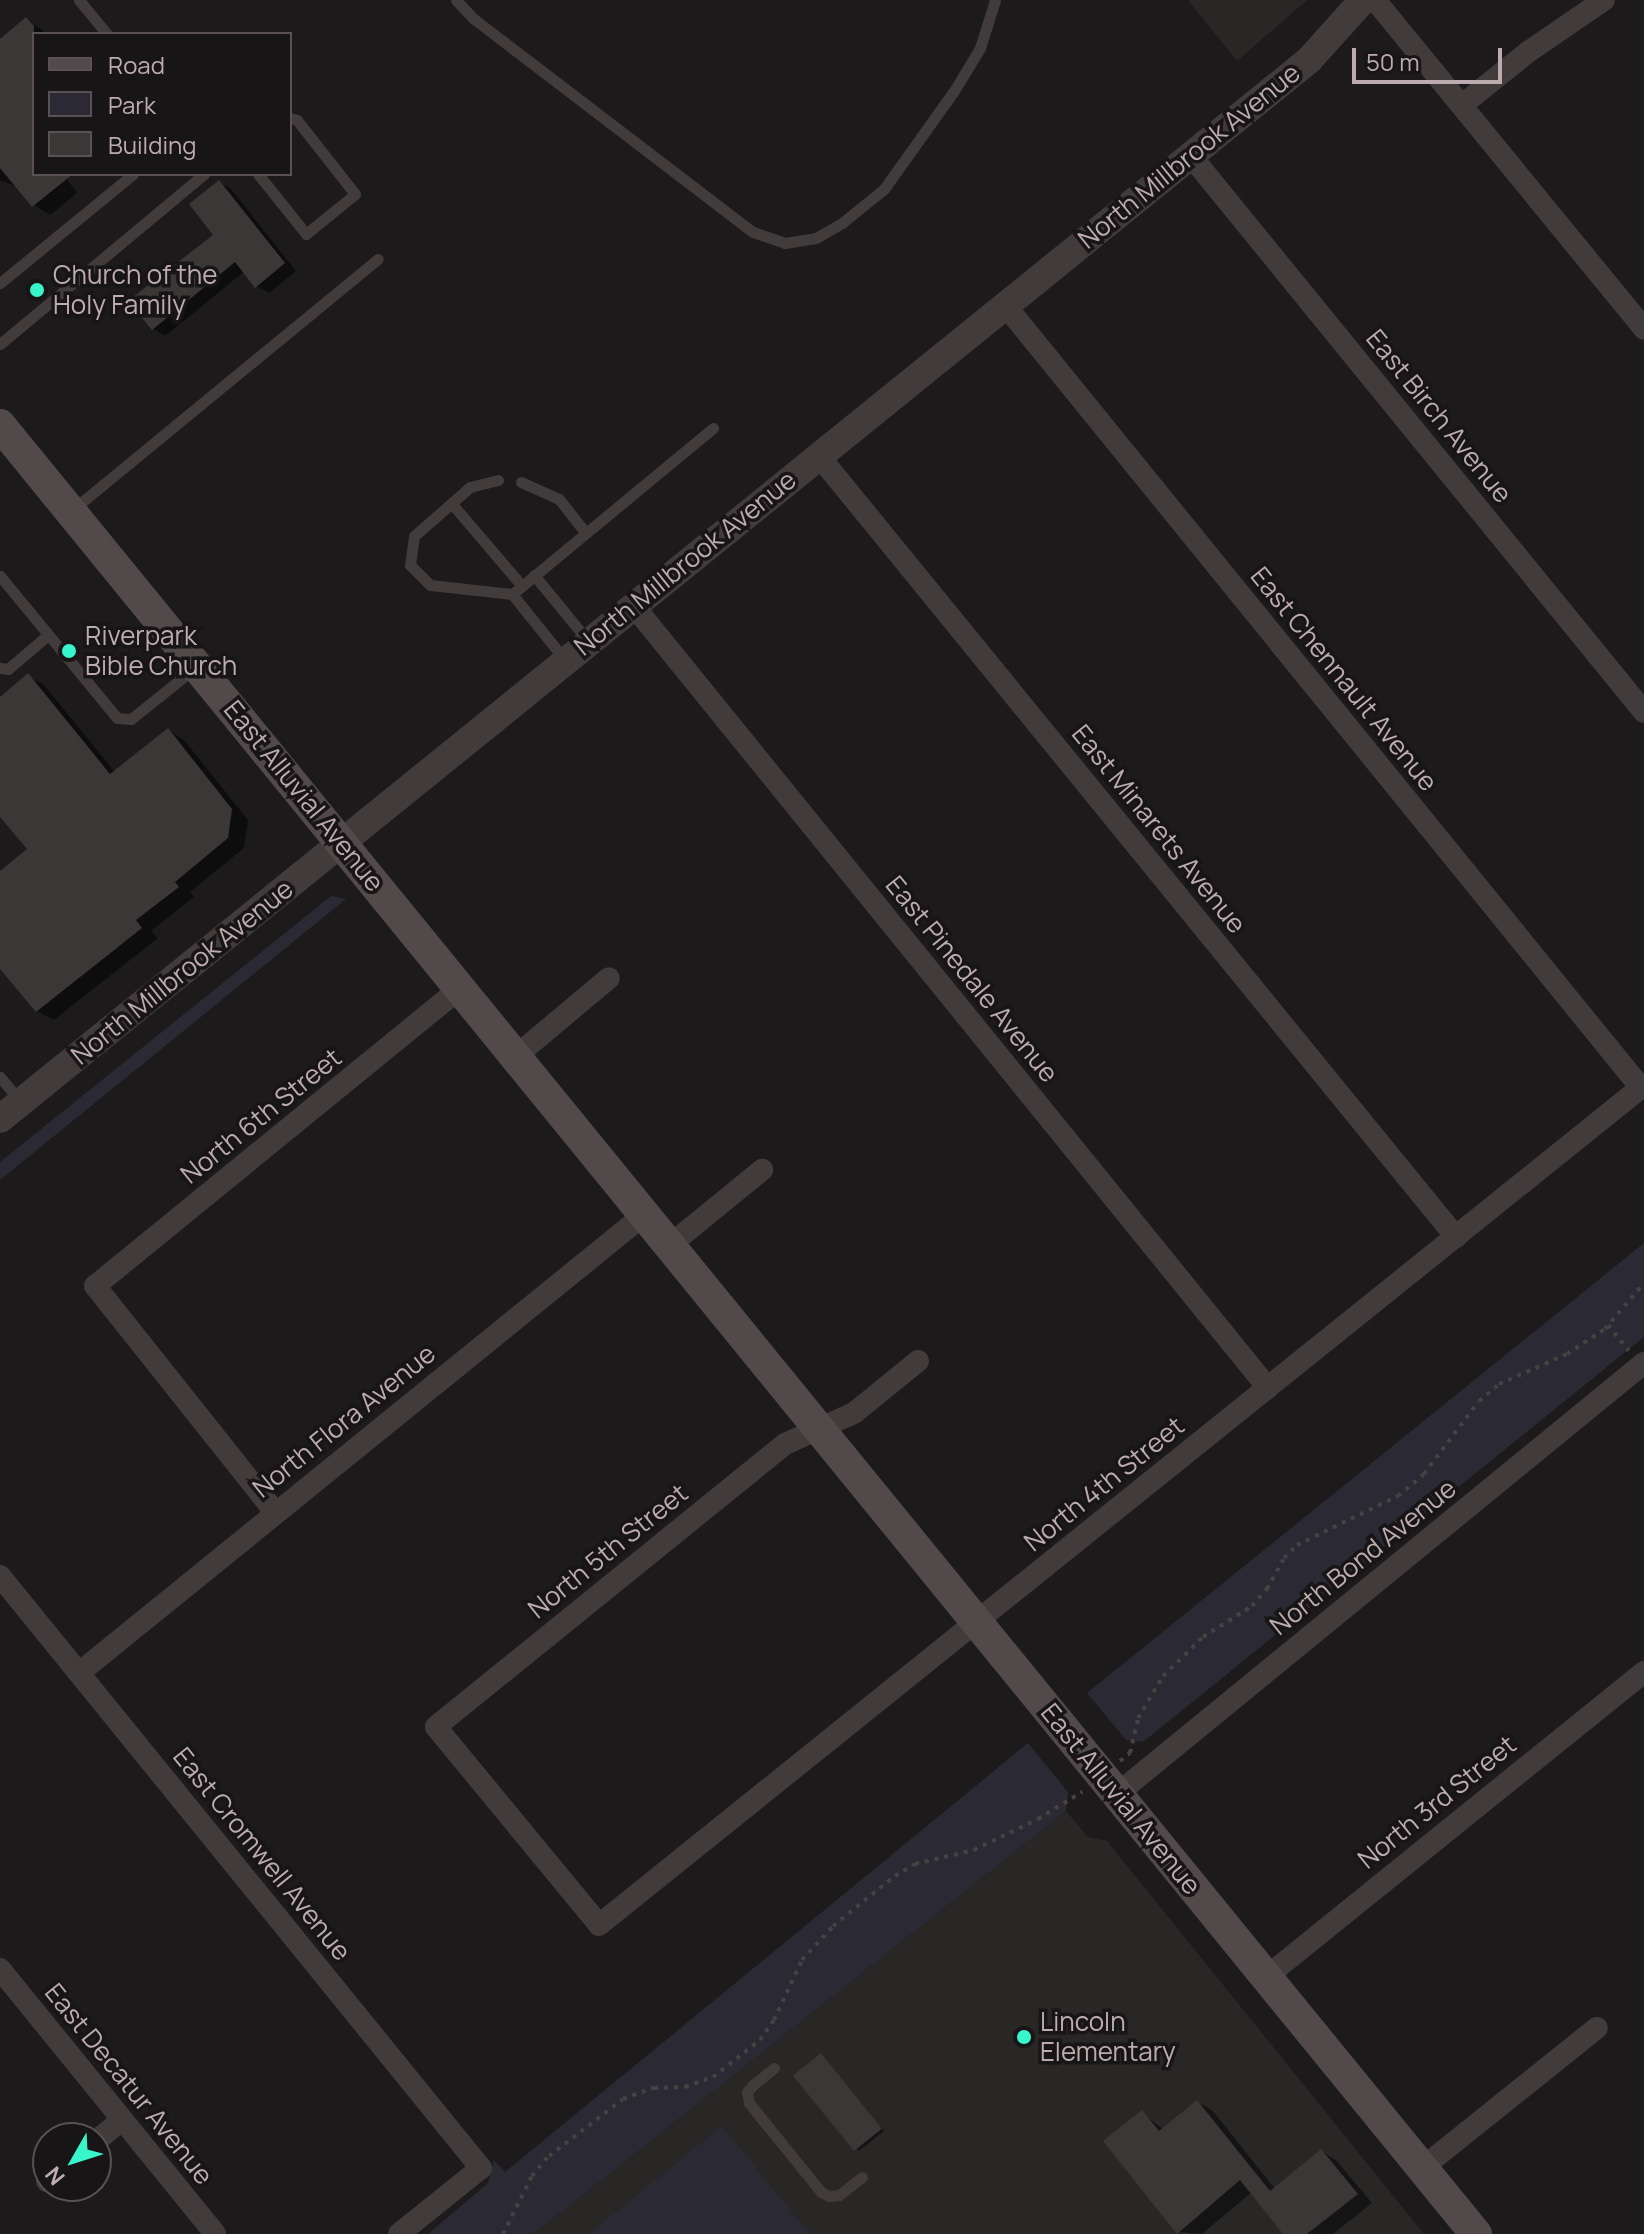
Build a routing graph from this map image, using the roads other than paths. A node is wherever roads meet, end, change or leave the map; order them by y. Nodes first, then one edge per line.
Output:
1 (79, 0) edge
2 (456, 0) edge
3 (995, 0) edge
4 (1363, 0) edge
5 (1375, 0) edge
6 (1604, 0) edge
7 (105, 32) edge
8 (1462, 105) junction
9 (292, 119) edge
10 (1191, 156) junction
11 (131, 176) edge
12 (202, 176) edge
13 (260, 176) edge
14 (378, 259) dead end
15 (0, 283) edge
16 (1005, 305) junction
17 (1644, 329) edge
18 (0, 344) edge
19 (0, 425) edge
20 (713, 428) dead end
21 (819, 456) junction
22 (498, 480) dead end
23 (521, 482) dead end
24 (452, 504) junction
25 (71, 511) junction
26 (585, 532) junction
27 (534, 575) junction
28 (0, 576) edge
29 (517, 590) junction
30 (633, 605) junction
31 (48, 635) junction
32 (588, 641) junction
33 (565, 660) junction
34 (197, 666) junction
35 (0, 668) edge
36 (1644, 712) edge
37 (342, 842) junction
38 (609, 978) dead end
39 (461, 988) junction
40 (516, 1056) junction
41 (0, 1077) edge
42 (1642, 1086) edge
43 (10, 1111) edge
44 (762, 1170) dead end
45 (645, 1214) junction
46 (1456, 1237) junction
47 (670, 1245) junction
48 (1637, 1358) edge
49 (918, 1361) dead end
50 (1268, 1388) junction
51 (820, 1428) junction
52 (275, 1512) junction
53 (0, 1576) edge
54 (977, 1621) junction
55 (1644, 1672) edge
56 (79, 1673) junction
57 (1117, 1794) junction
58 (599, 1925) joint
59 (0, 1969) edge
60 (1266, 1977) junction
61 (1597, 2028) dead end
62 (774, 2068) dead end
63 (122, 2120) junction
64 (112, 2128) edge
65 (1422, 2168) junction
66 (862, 2177) dead end
67 (215, 2234) edge
68 (399, 2234) edge
69 (1476, 2234) edge

1 - 7 lane
2 - 3 lane
4 - 10 street, North Millbrook Avenue
5 - 8 street
6 - 8 street
8 - 17 street
9 - 13 lane
10 - 16 street, North Millbrook Avenue
10 - 36 street, East Birch Avenue
11 - 15 lane
12 - 18 lane
14 - 25 lane
16 - 21 street, North Millbrook Avenue
16 - 42 street, East Chennault Avenue
19 - 25 main road, East Alluvial Avenue
20 - 26 lane
21 - 30 street, North Millbrook Avenue
21 - 46 street, East Minarets Avenue
22 - 24 lane
23 - 26 lane
24 - 29 lane
24 - 29 lane
25 - 34 main road, East Alluvial Avenue
26 - 27 lane
27 - 29 lane
27 - 32 lane
28 - 31 lane
29 - 33 lane
30 - 32 street, North Millbrook Avenue
30 - 50 street, East Pinedale Avenue
31 - 34 lane
31 - 35 lane
32 - 33 street, North Millbrook Avenue
33 - 37 street, North Millbrook Avenue
34 - 37 main road, East Alluvial Avenue
37 - 39 main road, East Alluvial Avenue
37 - 43 street, North Millbrook Avenue
38 - 40 street
39 - 40 main road, East Alluvial Avenue
39 - 52 street, North 6th Street
40 - 45 main road, East Alluvial Avenue
41 - 43 lane
42 - 46 street, North 4th Street
44 - 47 street
45 - 47 main road, East Alluvial Avenue
45 - 52 street, North Flora Avenue
46 - 50 street, North 4th Street
47 - 51 main road, East Alluvial Avenue
48 - 57 street, North Bond Avenue
49 - 51 street
50 - 54 street, North 4th Street
51 - 54 main road, East Alluvial Avenue
51 - 58 street, North 5th Street
52 - 56 street, North Flora Avenue
53 - 56 street, East Cromwell Avenue
54 - 57 main road, East Alluvial Avenue
54 - 58 street, North 4th Street
55 - 60 street, North 3rd Street
56 - 68 street, East Cromwell Avenue
57 - 60 main road, East Alluvial Avenue
59 - 63 street, East Decatur Avenue
60 - 65 main road, East Alluvial Avenue
61 - 65 street
62 - 66 lane
63 - 64 street
63 - 67 street, East Decatur Avenue
65 - 69 main road, East Alluvial Avenue

